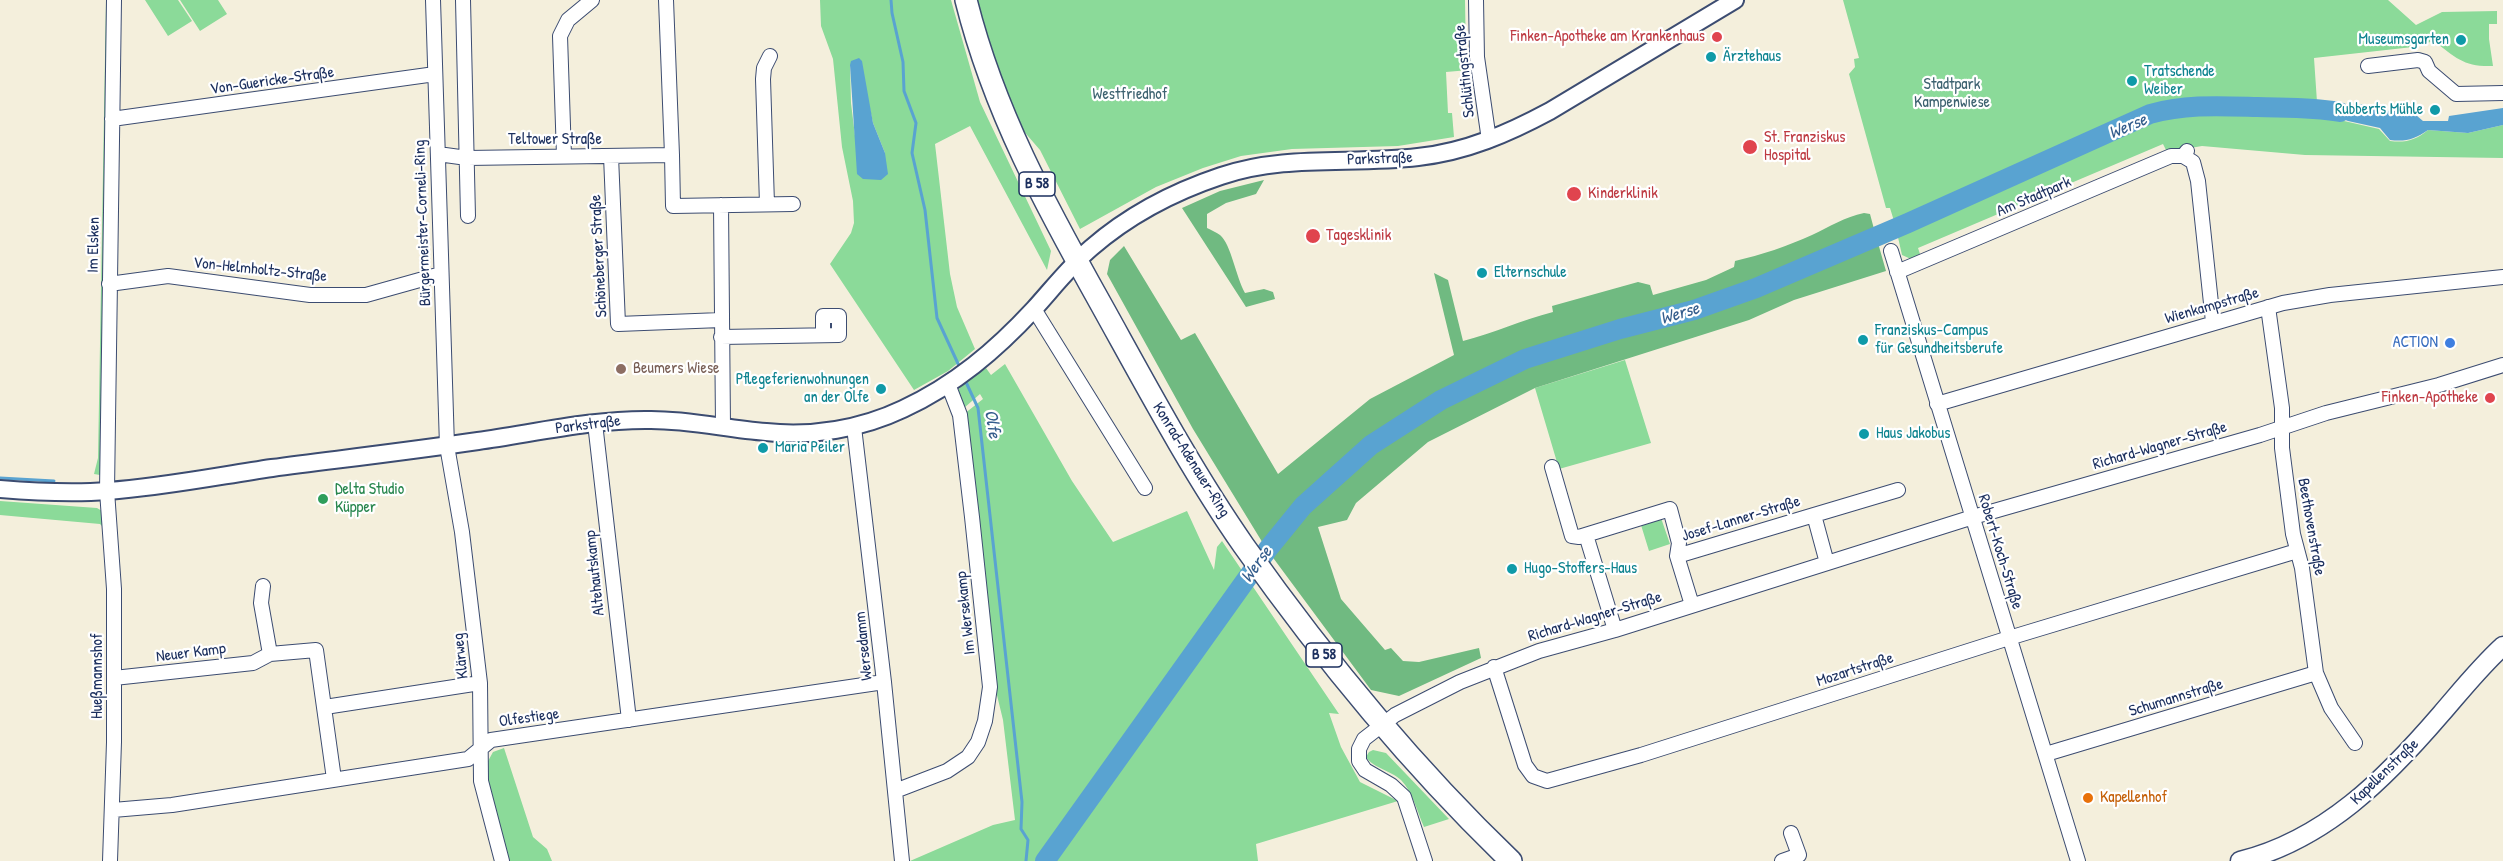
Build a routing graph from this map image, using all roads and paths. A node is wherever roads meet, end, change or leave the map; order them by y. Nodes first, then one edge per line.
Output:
1 (114, 0) edge
2 (433, 0) edge
3 (463, 0) edge
4 (592, 0) edge
5 (666, 0) edge
6 (966, 0) edge
7 (1476, 0) edge
8 (1734, 0) edge
9 (770, 56) dead end
10 (2368, 66) dead end
11 (435, 74) junction
12 (2503, 93) edge
13 (112, 119) junction
14 (1489, 140) junction
15 (438, 154) junction
16 (672, 155) junction
17 (564, 156) junction
18 (611, 156) junction
19 (467, 158) junction
20 (767, 204) junction
21 (793, 204) dead end
22 (721, 205) junction
23 (468, 216) dead end
24 (1891, 251) dead end
25 (1077, 261) junction
26 (1897, 272) junction
27 (441, 274) junction
28 (2503, 277) edge
29 (110, 284) junction
30 (2268, 307) junction
31 (1034, 309) junction
32 (721, 320) junction
33 (2213, 322) junction
34 (823, 335) dead end
35 (721, 337) junction
36 (2503, 365) edge
37 (958, 378) junction
38 (1937, 404) junction
39 (595, 423) junction
40 (723, 426) junction
41 (2283, 426) junction
42 (854, 427) junction
43 (447, 446) junction
44 (1552, 467) dead end
45 (1145, 488) dead end
46 (0, 489) edge
47 (1898, 490) dead end
48 (107, 491) junction
49 (1814, 515) junction
50 (1973, 517) junction
51 (1586, 535) junction
52 (2297, 551) junction
53 (1677, 556) junction
54 (1827, 563) junction
55 (263, 586) dead end
56 (1692, 605) junction
57 (1615, 630) junction
58 (2009, 638) junction
59 (2503, 646) edge
60 (270, 654) junction
61 (1494, 668) junction
62 (2316, 673) junction
63 (114, 678) junction
64 (884, 682) junction
65 (480, 683) junction
66 (325, 708) junction
67 (629, 720) junction
68 (1381, 725) junction
69 (2355, 743) dead end
70 (479, 751) junction
71 (2046, 754) junction
72 (334, 779) junction
73 (896, 791) junction
74 (113, 810) junction
75 (1791, 833) dead end
76 (1801, 858) edge
77 (110, 861) edge
78 (502, 861) edge
79 (902, 861) edge
80 (1425, 861) edge
81 (1511, 861) edge
82 (1782, 861) edge
83 (2078, 861) edge
84 (2240, 861) edge

1 - 13 street, Im Elsken
2 - 11 street, Bürgermeister-Corneli-Ring
3 - 19 street
4 - 17 street
5 - 16 street
6 - 25 main road, Konrad-Adenauer-Ring / B 58
7 - 14 street, Schlütingstraße
8 - 14 street, Parkstraße
9 - 20 street
10 - 12 street
11 - 13 street, Von-Guericke-Straße
11 - 15 street, Bürgermeister-Corneli-Ring
13 - 29 street, Im Elsken
14 - 25 street, Parkstraße
15 - 19 street, Teltower Straße
15 - 27 street, Bürgermeister-Corneli-Ring
16 - 18 street, Teltower Straße
16 - 22 street
17 - 18 street, Teltower Straße
17 - 19 street, Teltower Straße
18 - 32 street, Schöneberger Straße
19 - 23 street
20 - 21 street
20 - 22 street
22 - 32 street
24 - 26 street, Robert-Koch-Straße
25 - 31 street, Parkstraße
25 - 68 main road, Konrad-Adenauer-Ring / B 58
26 - 33 street, Am Stadtpark
26 - 38 street, Robert-Koch-Straße
27 - 29 street, Von-Helmholtz-Straße
27 - 43 street, Bürgermeister-Corneli-Ring
28 - 30 street, Wienkampstraße
29 - 48 street, Im Elsken
30 - 33 street, Wienkampstraße
30 - 41 street, Beethovenstraße
31 - 37 street, Parkstraße
31 - 45 street
32 - 35 street
33 - 38 street, Wienkampstraße
34 - 35 street
35 - 40 street
36 - 41 street, Richard-Wagner-Straße
37 - 42 street, Parkstraße
37 - 73 street, Im Wersekamp
38 - 50 street, Robert-Koch-Straße
39 - 40 street, Parkstraße
39 - 43 street, Parkstraße
39 - 67 street, Altehautskamp
40 - 42 street, Parkstraße
41 - 50 street, Richard-Wagner-Straße
41 - 52 street, Beethovenstraße
42 - 64 street, Wersedamm
43 - 48 street, Parkstraße
43 - 65 street, Klärweg
44 - 51 street
46 - 48 street, Parkstraße
47 - 49 street
48 - 63 street, Hueßmannshof
49 - 53 street, Josef-Lanner-Straße
49 - 54 street
50 - 54 street, Richard-Wagner-Straße
50 - 58 street, Robert-Koch-Straße
51 - 53 street, Josef-Lanner-Straße
51 - 57 street
52 - 58 street, Mozartstraße
52 - 62 street, Beethovenstraße
53 - 56 street, Josef-Lanner-Straße
54 - 56 street, Richard-Wagner-Straße
55 - 60 street
56 - 57 street, Richard-Wagner-Straße
57 - 61 street, Richard-Wagner-Straße
58 - 61 street, Mozartstraße
58 - 71 street, Robert-Koch-Straße
59 - 84 main road, Kapellenstraße
60 - 63 street, Neuer Kamp
60 - 66 street, Neuer Kamp
61 - 68 street, Richard-Wagner-Straße
62 - 69 street, Beethovenstraße
62 - 71 street, Schumannstraße
63 - 74 street, Hueßmannshof
64 - 67 street, Olfestiege
64 - 73 street, Wersedamm
65 - 66 street
65 - 70 street, Klärweg
66 - 72 street, Neuer Kamp
67 - 70 street, Olfestiege
68 - 80 street, Richard-Wagner-Straße
68 - 81 main road, Konrad-Adenauer-Ring / B 58
70 - 72 street, Olfestiege
70 - 78 street, Klärweg
71 - 83 street, Robert-Koch-Straße
72 - 74 street, Olfestiege
73 - 79 street, Wersedamm
74 - 77 street, Hueßmannshof
75 - 76 street
76 - 82 street

